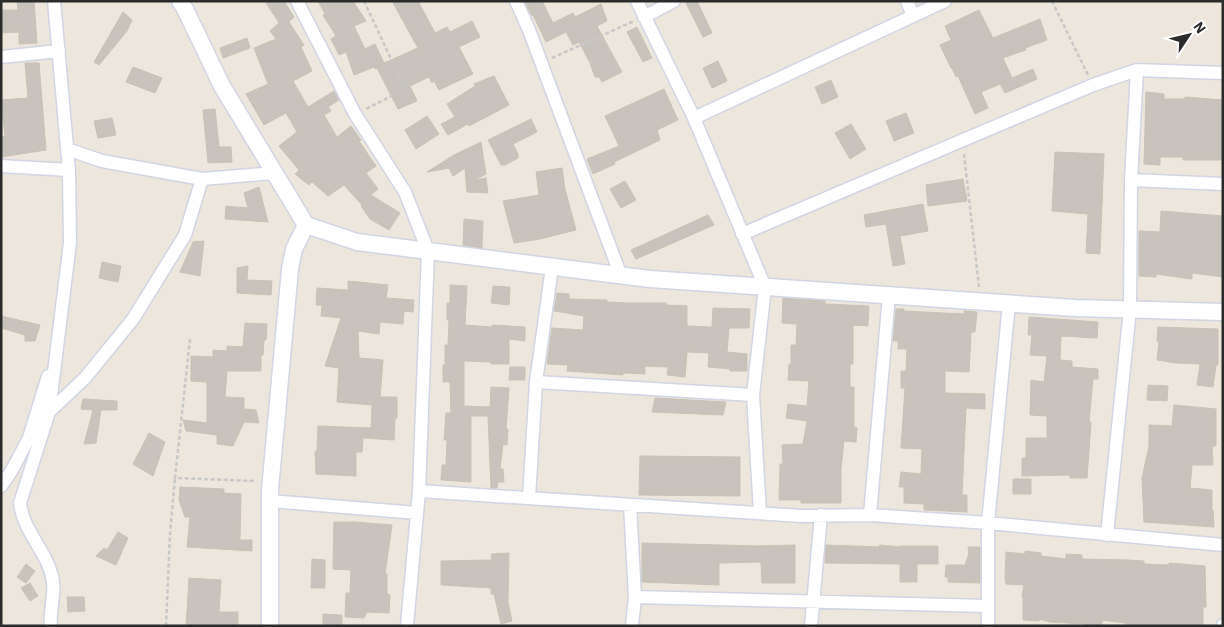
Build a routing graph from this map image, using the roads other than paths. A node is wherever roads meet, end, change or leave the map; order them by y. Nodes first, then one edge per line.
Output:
1 (54, 1) edge
2 (180, 1) edge
3 (297, 1) edge
4 (516, 1) edge
5 (637, 1) edge
6 (674, 1) edge
7 (907, 1) edge
8 (945, 1) edge
9 (913, 16) junction
10 (644, 17) junction
11 (59, 51) junction
12 (1, 57) edge
13 (1137, 70) junction
14 (1223, 73) edge
15 (694, 118) junction
16 (67, 149) junction
17 (1, 166) edge
18 (69, 170) junction
19 (274, 173) junction
20 (202, 179) junction
21 (1131, 180) junction
22 (1223, 184) edge
23 (306, 225) junction
24 (742, 234) junction
25 (428, 251) junction
26 (552, 267) junction
27 (621, 276) junction
28 (765, 287) junction
29 (889, 295) junction
30 (1010, 303) junction
31 (1130, 309) junction
32 (1223, 312) edge
33 (58, 342) junction
34 (536, 382) junction
35 (753, 395) junction
36 (49, 412) junction
37 (1, 486) edge
38 (419, 491) junction
39 (529, 498) junction
40 (270, 501) junction
41 (630, 505) junction
42 (417, 513) junction
43 (760, 513) junction
44 (821, 515) junction
45 (870, 515) junction
46 (988, 523) junction
47 (1107, 535) junction
48 (1223, 545) edge
49 (634, 597) junction
50 (813, 602) junction
51 (987, 606) junction
52 (51, 626) edge
53 (270, 626) edge
54 (407, 626) edge
55 (632, 626) edge
56 (811, 626) edge
57 (988, 626) edge

1 - 11 street
2 - 19 street
3 - 25 street
4 - 27 street
5 - 10 street
6 - 10 street
7 - 9 street
8 - 9 street
9 - 15 street
10 - 15 street
11 - 12 street
11 - 16 street
13 - 14 street
13 - 21 street
13 - 24 street
15 - 24 street
16 - 18 street
16 - 20 street
17 - 18 street
18 - 33 street
19 - 20 street
19 - 23 street
20 - 36 street
21 - 22 street
21 - 31 street
23 - 25 street
23 - 40 street
24 - 28 street
25 - 26 street
25 - 38 street
26 - 27 street
26 - 34 street
27 - 28 street
28 - 29 street
28 - 35 street
29 - 30 street
29 - 45 street
30 - 31 street
30 - 46 street
31 - 32 street
31 - 47 street
33 - 36 street
33 - 37 street
34 - 35 street
34 - 39 street
35 - 43 street
36 - 52 street
38 - 39 street
38 - 42 street
39 - 41 street
40 - 42 street
40 - 53 street
41 - 43 street
41 - 49 street
42 - 54 street
43 - 44 street
44 - 45 street
44 - 50 street
45 - 46 street
46 - 47 street
46 - 51 street
47 - 48 street
49 - 50 street
49 - 55 street
50 - 51 street
50 - 56 street
51 - 57 street

